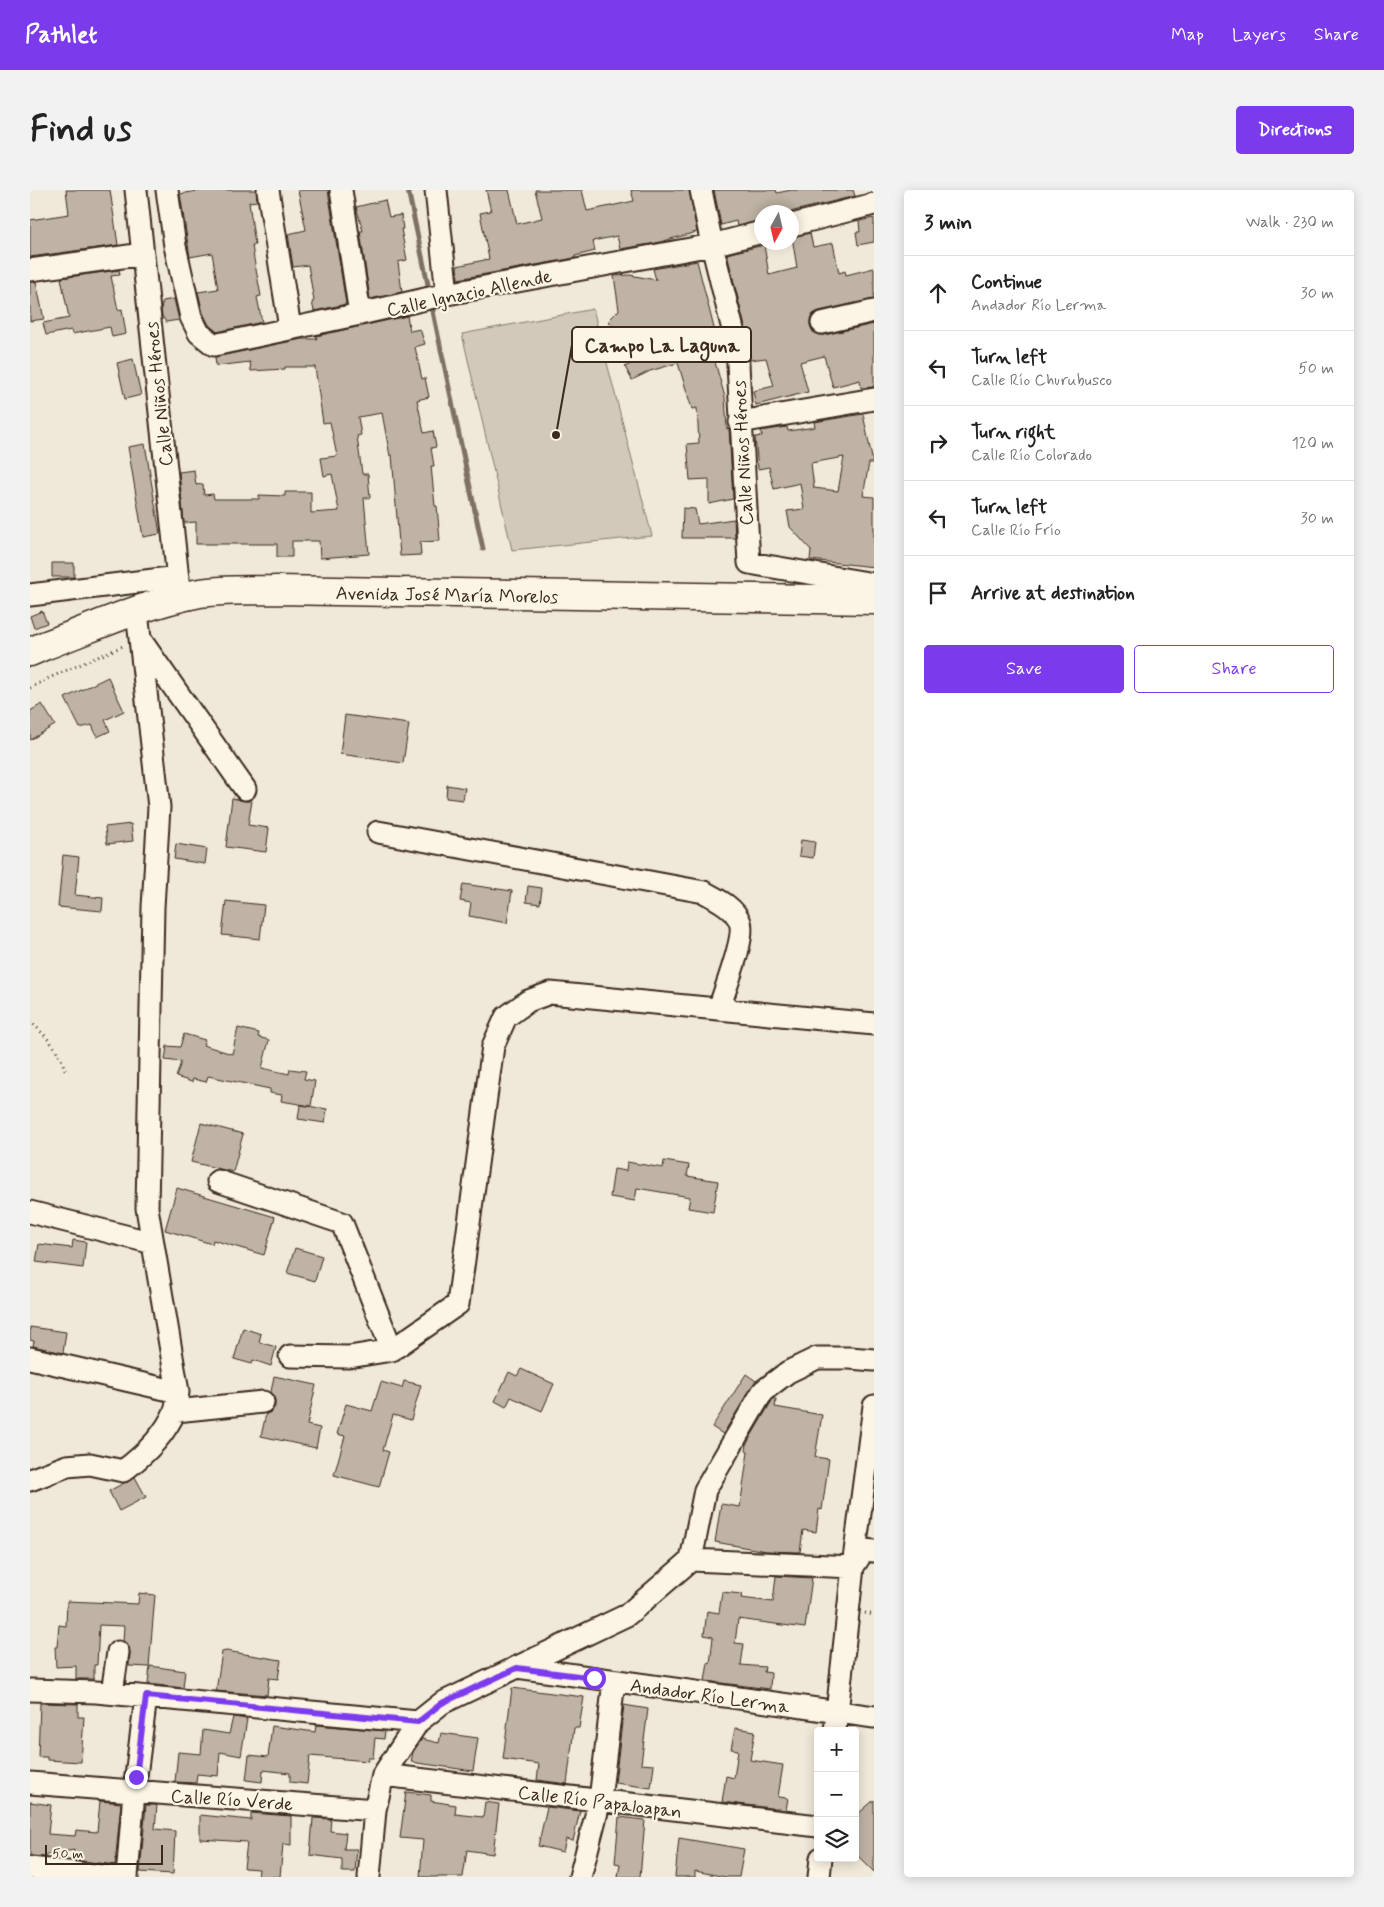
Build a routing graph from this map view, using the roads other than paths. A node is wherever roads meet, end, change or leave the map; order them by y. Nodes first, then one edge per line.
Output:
1 (136, 190) edge
2 (167, 190) edge
3 (268, 190) edge
4 (341, 190) edge
5 (436, 190) edge
6 (701, 190) edge
7 (874, 204) edge
8 (799, 223) edge
9 (754, 234) edge
10 (712, 245) junction
11 (143, 254) junction
12 (30, 270) edge
13 (442, 295) junction
14 (874, 311) edge
15 (360, 314) junction
16 (822, 324) dead end
17 (290, 328) junction
18 (874, 399) edge
19 (740, 422) junction
20 (874, 584) edge
21 (179, 588) junction
22 (30, 595) edge
23 (874, 600) edge
24 (136, 612) junction
25 (140, 639) junction
26 (30, 652) edge
27 (245, 789) dead end
28 (378, 832) dead end
29 (719, 1009) junction
30 (874, 1024) edge
31 (218, 1181) dead end
32 (30, 1212) edge
33 (153, 1243) junction
34 (392, 1350) junction
35 (290, 1356) dead end
36 (30, 1358) edge
37 (874, 1360) edge
38 (177, 1401) junction
39 (263, 1402) dead end
40 (874, 1406) edge
41 (30, 1480) edge
42 (874, 1551) edge
43 (691, 1560) junction
44 (853, 1567) junction
45 (118, 1652) dead end
46 (517, 1668) junction
47 (614, 1681) junction
48 (30, 1690) edge
49 (112, 1693) junction
50 (146, 1696) junction
51 (874, 1717) edge
52 (836, 1721) edge
53 (418, 1722) junction
54 (383, 1775) junction
55 (30, 1783) edge
56 (134, 1792) junction
57 (600, 1800) junction
58 (375, 1810) junction
59 (814, 1826) edge
60 (821, 1862) edge
61 (30, 1868) edge
62 (113, 1877) edge
63 (127, 1877) edge
64 (370, 1877) edge
65 (580, 1877) edge
66 (819, 1877) edge

1 - 11 street, Calle Niños Héroes
2 - 17 street, Calle Ignacio Allende
3 - 17 street
4 - 15 street
5 - 13 street
6 - 10 street, Calle Niños Héroes
7 - 8 street
9 - 10 street, Calle Ignacio Allende
10 - 13 street, Calle Ignacio Allende
10 - 19 street, Calle Niños Héroes
11 - 12 street
11 - 21 street, Calle Niños Héroes
13 - 15 street, Calle Ignacio Allende
14 - 16 street
15 - 17 street, Calle Ignacio Allende
18 - 19 street
19 - 20 street, Calle Niños Héroes
21 - 22 street
21 - 23 main road, Avenida José María Morelos
21 - 24 main road, Avenida José María Morelos
24 - 25 street
24 - 26 main road, Avenida José María Morelos
25 - 27 street
25 - 33 street
28 - 29 street
29 - 30 street
29 - 34 street
31 - 34 street
32 - 33 street
33 - 38 street
34 - 35 street
36 - 38 street
37 - 43 street
38 - 39 street
38 - 41 street
40 - 44 street
42 - 44 street
43 - 44 street
43 - 46 street
44 - 52 street
45 - 49 street
46 - 47 street, Andador Río Lerma
46 - 53 street
47 - 52 street, Andador Río Lerma
47 - 57 street
48 - 49 street
49 - 50 street
50 - 53 street
50 - 56 street
51 - 52 street, Andador Río Lerma
53 - 54 street
54 - 57 street, Calle Río Papaloapan
54 - 58 street
55 - 56 street, Calle Río Verde
56 - 58 street, Calle Río Verde
56 - 63 street
57 - 59 street, Calle Río Papaloapan
57 - 65 street
58 - 64 street
60 - 66 street
61 - 62 street

